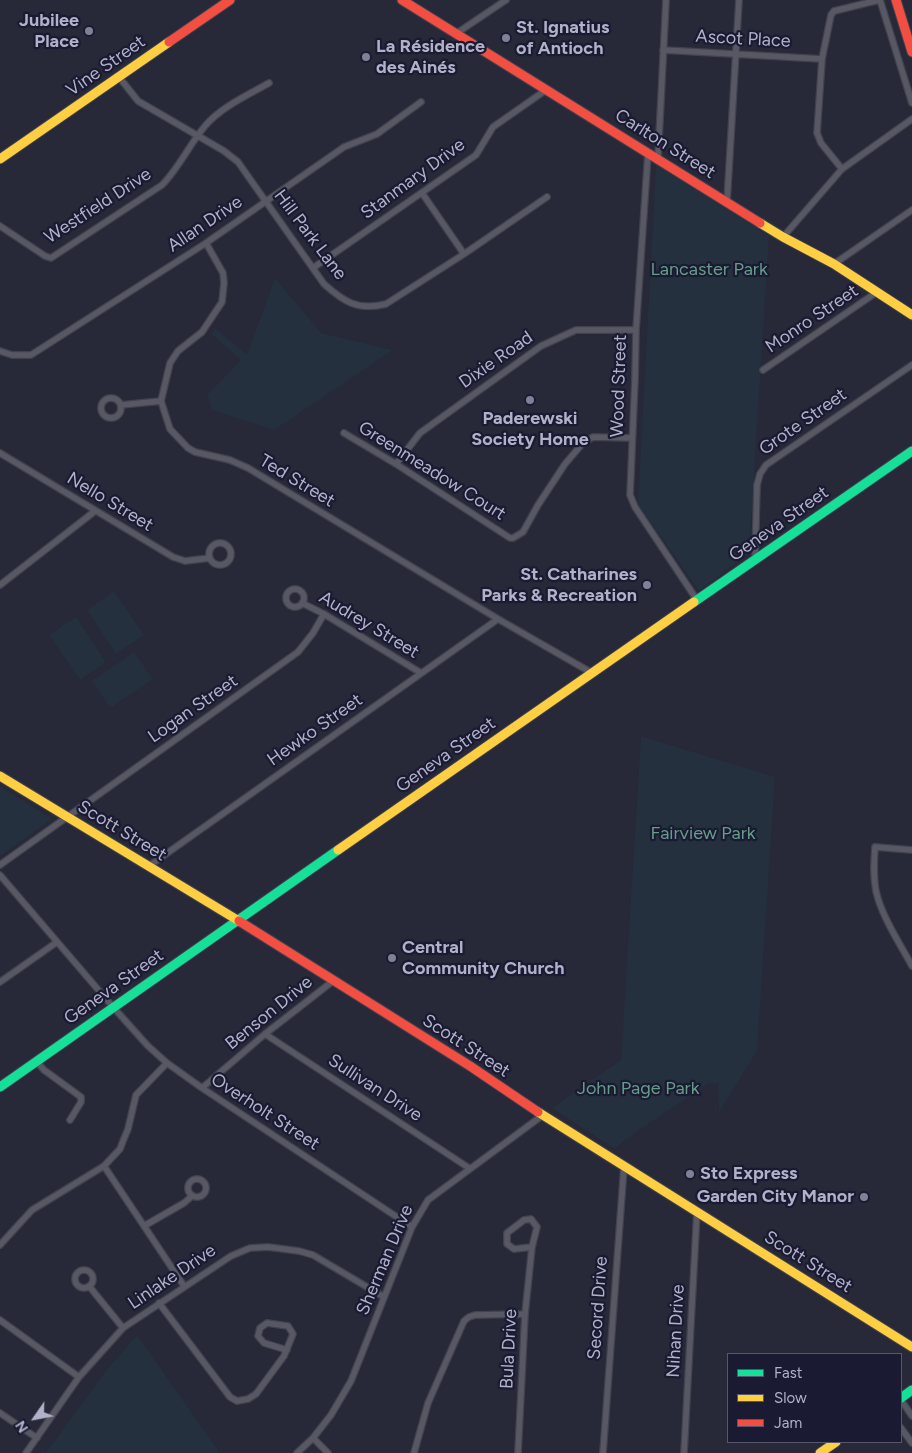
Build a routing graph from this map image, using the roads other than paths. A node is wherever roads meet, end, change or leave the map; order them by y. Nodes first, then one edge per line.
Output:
1 (230, 0) edge
2 (402, 0) edge
3 (506, 0) edge
4 (666, 0) edge
5 (739, 0) edge
6 (879, 0) edge
7 (896, 3) edge
8 (457, 33) junction
9 (663, 50) junction
10 (912, 52) edge
11 (735, 54) junction
12 (822, 59) junction
13 (119, 77) junction
14 (269, 83) dead end
15 (546, 90) junction
16 (421, 102) dead end
17 (912, 103) edge
18 (912, 119) edge
19 (199, 136) junction
20 (648, 153) junction
21 (658, 158) junction
22 (0, 160) edge
23 (842, 169) junction
24 (422, 193) junction
25 (547, 197) dead end
26 (265, 202) junction
27 (727, 202) junction
28 (912, 210) edge
29 (0, 226) edge
30 (783, 237) junction
31 (206, 243) junction
32 (464, 254) junction
33 (834, 264) junction
34 (313, 268) junction
35 (877, 292) junction
36 (912, 315) edge
37 (636, 330) junction
38 (0, 351) edge
39 (912, 365) edge
40 (763, 370) dead end
41 (161, 401) junction
42 (121, 405) dead end
43 (344, 433) dead end
44 (632, 438) junction
45 (912, 451) edge
46 (0, 453) edge
47 (396, 464) junction
48 (95, 511) junction
49 (210, 558) dead end
50 (755, 560) junction
51 (0, 585) edge
52 (697, 600) junction
53 (302, 603) dead end
54 (324, 614) junction
55 (498, 619) junction
56 (421, 673) junction
57 (592, 673) junction
58 (0, 776) edge
59 (66, 816) junction
60 (912, 850) edge
61 (0, 864) edge
62 (149, 866) junction
63 (0, 875) edge
64 (237, 920) junction
65 (57, 942) junction
66 (912, 966) edge
67 (333, 981) junction
68 (0, 982) edge
69 (114, 1007) junction
70 (265, 1034) junction
71 (36, 1061) junction
72 (167, 1063) junction
73 (0, 1087) edge
74 (202, 1088) junction
75 (543, 1115) junction
76 (70, 1120) dead end
77 (104, 1166) junction
78 (624, 1166) junction
79 (469, 1168) junction
80 (192, 1196) dead end
81 (697, 1211) junction
82 (144, 1226) junction
83 (412, 1227) junction
84 (0, 1245) edge
85 (532, 1247) junction
86 (89, 1286) dead end
87 (184, 1286) junction
88 (384, 1297) junction
89 (159, 1303) junction
90 (526, 1314) junction
91 (0, 1320) edge
92 (124, 1328) junction
93 (912, 1347) edge
94 (286, 1350) junction
95 (79, 1377) junction
96 (912, 1390) edge
97 (902, 1398) edge
98 (902, 1401) edge
99 (0, 1413) edge
100 (912, 1416) edge
101 (902, 1429) edge
102 (37, 1438) junction
103 (313, 1438) junction
104 (835, 1443) edge
105 (912, 1443) edge
106 (26, 1453) edge
107 (296, 1453) edge
108 (328, 1453) edge
109 (414, 1453) edge
110 (518, 1453) edge
111 (603, 1453) edge
112 (684, 1453) edge
113 (820, 1453) edge

1 - 13 main road, Vine Street
2 - 8 main road, Carlton Street
3 - 8 street
4 - 9 street
5 - 11 street
6 - 12 street
6 - 17 street
7 - 10 main road
8 - 15 main road, Carlton Street
9 - 11 street, Ascot Place
9 - 21 street
11 - 12 street, Ascot Place
11 - 27 street
12 - 23 street
13 - 19 street, Hill Park Lane
13 - 22 main road, Vine Street
14 - 19 street
15 - 20 main road, Carlton Street
15 - 24 street, Stanmary Drive
16 - 26 street, Allan Drive
18 - 23 street
19 - 26 street, Hill Park Lane
19 - 29 street, Westfield Drive
20 - 21 main road, Carlton Street
20 - 37 street, Wood Street
21 - 27 main road, Carlton Street
23 - 30 street
24 - 32 street
24 - 34 street, Stanmary Drive
25 - 32 street, Hill Park Lane
26 - 31 street, Allan Drive
26 - 34 street, Hill Park Lane
27 - 30 main road, Carlton Street
28 - 33 street
30 - 33 main road, Carlton Street
31 - 38 street, Allan Drive
31 - 41 street
32 - 34 street, Hill Park Lane
33 - 35 main road, Carlton Street
35 - 36 main road, Carlton Street
35 - 40 street, Monro Street
37 - 44 street, Wood Street
37 - 47 street, Dixie Road
39 - 50 street, Grote Street
41 - 42 street
41 - 55 street, Ted Street
43 - 47 street, Greenmeadow Court
44 - 47 street, Greenmeadow Court
44 - 52 street, Wood Street
45 - 50 main road, Geneva Street
46 - 48 street, Nello Street
48 - 49 street, Nello Street
48 - 51 street
50 - 52 main road, Geneva Street
52 - 57 main road, Geneva Street
53 - 54 street, Audrey Street
54 - 56 street, Audrey Street
54 - 59 street, Logan Street
55 - 56 street, Hewko Street
55 - 57 street, Ted Street
56 - 62 street, Hewko Street
57 - 64 main road, Geneva Street
58 - 59 main road, Scott Street
59 - 61 street, Logan Street
59 - 62 main road, Scott Street
60 - 66 street
62 - 64 main road, Scott Street
63 - 65 street, Overholt Street
64 - 67 main road, Scott Street
64 - 69 main road, Geneva Street
65 - 68 street
65 - 69 street, Overholt Street
67 - 70 street, Benson Drive
67 - 75 main road, Scott Street
69 - 71 main road, Geneva Street
69 - 72 street, Overholt Street
70 - 74 street, Benson Drive
70 - 79 street, Sullivan Drive
71 - 73 main road, Geneva Street
71 - 76 street
72 - 74 street, Overholt Street
72 - 77 street
74 - 83 street, Overholt Street
75 - 78 main road, Scott Street
75 - 79 street, Sherman Drive
77 - 82 street
77 - 84 street
78 - 81 main road, Scott Street
78 - 111 street, Secord Drive
79 - 83 street, Sherman Drive
80 - 82 street
81 - 93 main road, Scott Street
81 - 112 street, Nihan Drive
82 - 87 street
83 - 88 street, Sherman Drive
85 - 85 street, Bula Drive
85 - 90 street, Bula Drive
86 - 92 street
87 - 88 street, Linlake Drive
87 - 89 street, Linlake Drive
88 - 103 street, Sherman Drive
89 - 92 street, Linlake Drive
89 - 94 street
90 - 109 street
90 - 110 street, Bula Drive
91 - 95 street
92 - 95 street, Linlake Drive
94 - 94 street
95 - 102 street, Linlake Drive
96 - 97 main road
98 - 100 street
99 - 102 street
101 - 105 street
102 - 106 street, Linlake Drive
103 - 107 street, Sherman Drive
103 - 108 street
104 - 113 main road

